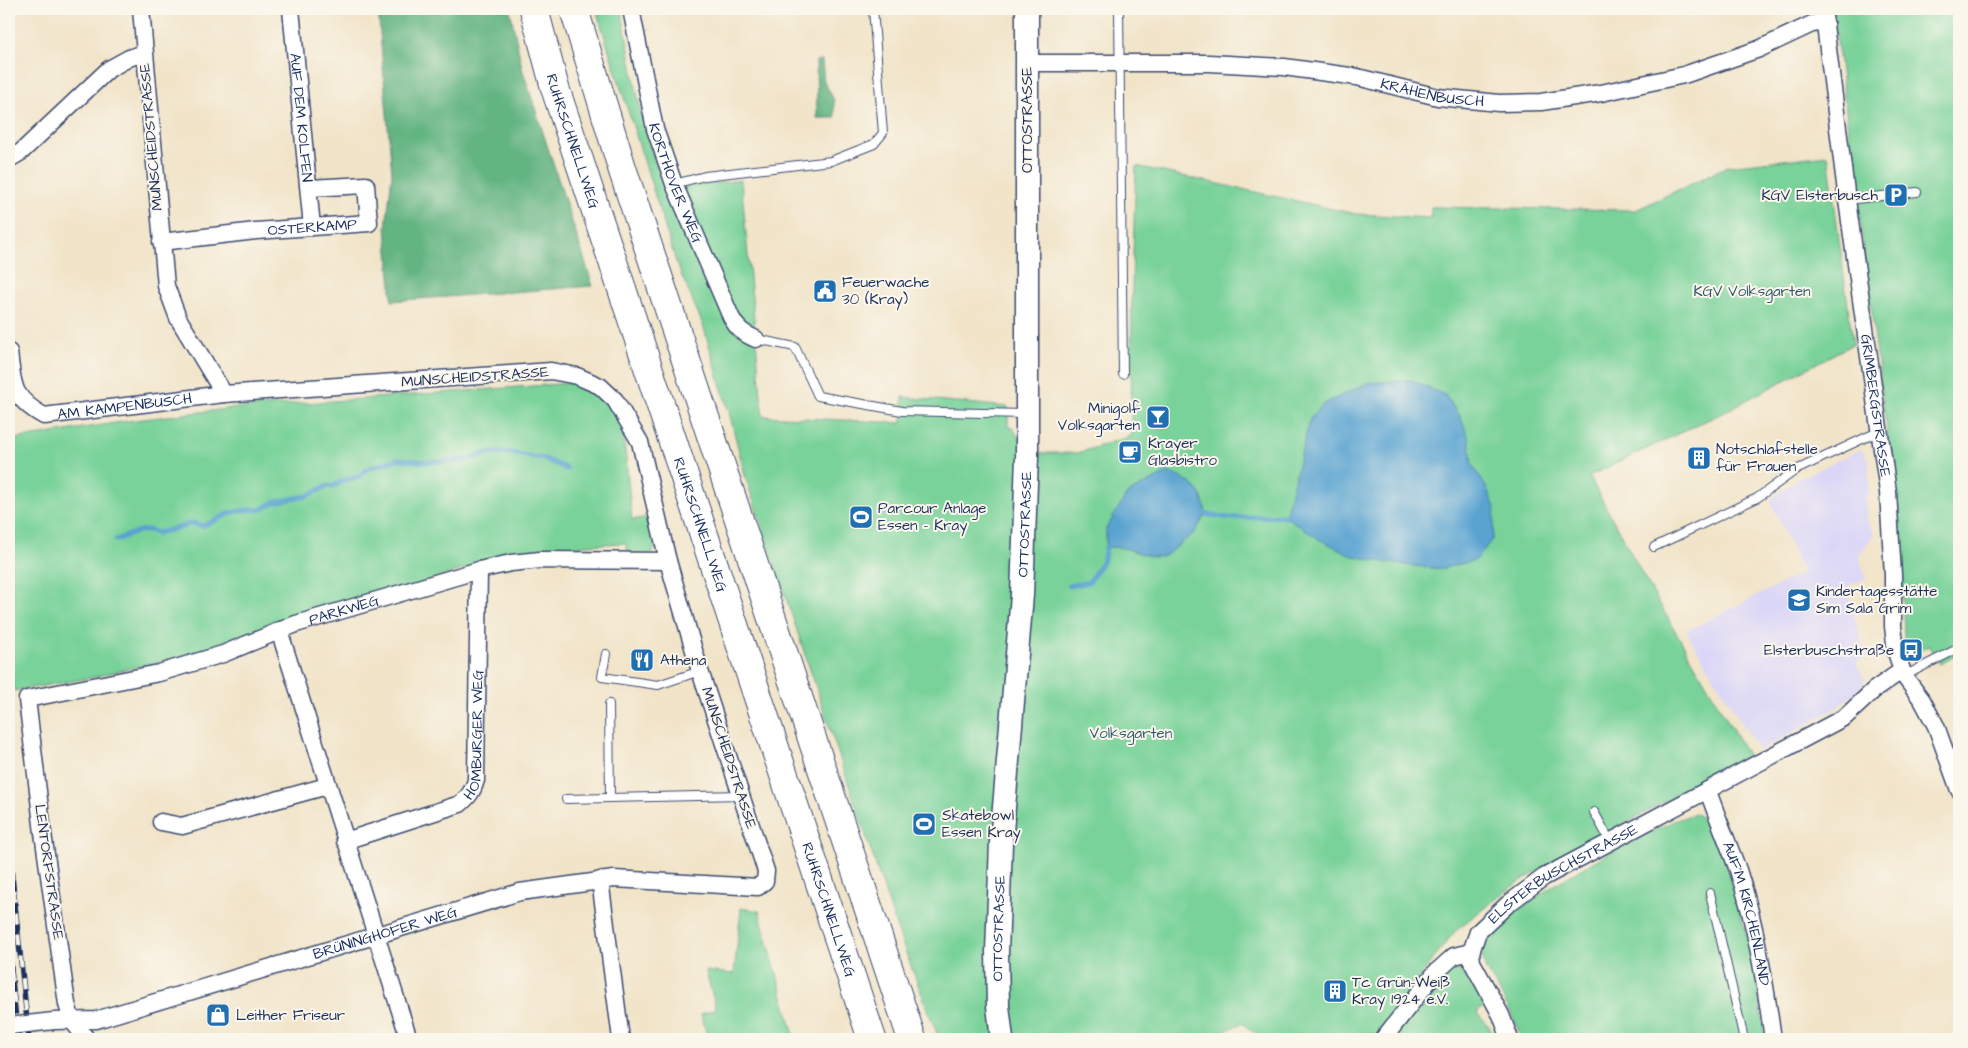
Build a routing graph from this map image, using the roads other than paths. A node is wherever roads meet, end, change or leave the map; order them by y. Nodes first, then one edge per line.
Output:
1 (141, 9) edge
2 (291, 9) edge
3 (534, 9) edge
4 (574, 9) edge
5 (630, 9) edge
6 (873, 9) edge
7 (1027, 9) edge
8 (1118, 9) edge
9 (1824, 16) edge
10 (144, 53) junction
11 (1119, 62) junction
12 (1027, 63) junction
13 (9, 160) edge
14 (674, 184) junction
15 (309, 188) junction
16 (1917, 192) dead end
17 (1847, 200) junction
18 (312, 227) junction
19 (161, 242) junction
20 (756, 339) joint
21 (9, 352) edge
22 (1123, 374) dead end
23 (224, 394) junction
24 (1027, 414) junction
25 (1880, 434) junction
26 (1654, 547) dead end
27 (668, 561) junction
28 (479, 570) junction
29 (278, 630) junction
30 (1959, 648) edge
31 (606, 654) dead end
32 (700, 671) junction
33 (1902, 674) junction
34 (27, 699) joint
35 (609, 704) dead end
36 (327, 786) junction
37 (1959, 790) edge
38 (1708, 791) junction
39 (741, 795) junction
40 (610, 798) junction
41 (566, 799) dead end
42 (1594, 812) dead end
43 (161, 822) dead end
44 (1610, 840) junction
45 (346, 841) junction
46 (600, 880) junction
47 (765, 881) joint
48 (1710, 893) dead end
49 (377, 934) junction
50 (1471, 952) junction
51 (72, 1022) junction
52 (9, 1026) edge
53 (86, 1039) edge
54 (409, 1039) edge
55 (621, 1039) edge
56 (872, 1039) edge
57 (912, 1039) edge
58 (1002, 1039) edge
59 (1383, 1039) edge
60 (1510, 1039) edge
61 (1744, 1039) edge
62 (1773, 1039) edge

1 - 10 street, MUNSCHEIDSTRASSE
2 - 15 street, AUF DEM KOLFEN
3 - 56 highway, RUHRSCHNELLWEG
4 - 57 highway
5 - 14 street, KORTHOVER WEG
6 - 14 lane
7 - 12 street, OTTOSTRASSE
8 - 11 lane
9 - 11 street, KRÄHENBUSCH
9 - 17 street, GRIMBERGSTRASSE
10 - 13 street
10 - 19 street, MUNSCHEIDSTRASSE
11 - 12 street, KRÄHENBUSCH
11 - 22 lane
12 - 24 street, OTTOSTRASSE
14 - 20 street, KORTHOVER WEG
15 - 18 street, AUF DEM KOLFEN
15 - 18 street, OSTERKAMP
16 - 17 lane
17 - 25 street, GRIMBERGSTRASSE
18 - 19 street, OSTERKAMP
19 - 23 street, MUNSCHEIDSTRASSE
20 - 24 lane
21 - 23 street, AM KAMPENBUSCH
23 - 27 street, MUNSCHEIDSTRASSE
24 - 58 street, OTTOSTRASSE
25 - 26 lane
25 - 33 street, GRIMBERGSTRASSE
27 - 28 street, PARKWEG
27 - 32 street, MUNSCHEIDSTRASSE
28 - 29 street, PARKWEG
28 - 45 street, HOMBURGER WEG
29 - 34 street, PARKWEG
29 - 36 street
30 - 33 lane
31 - 32 lane
32 - 39 street, MUNSCHEIDSTRASSE
33 - 37 street, GRIMBERGSTRASSE
33 - 38 street, ELSTERBUSCHSTRASSE
34 - 51 street, LENTORFSTRASSE
35 - 40 lane
36 - 43 street
36 - 45 street
38 - 44 street, ELSTERBUSCHSTRASSE
38 - 62 street, AUF'M KIRCHENLAND
39 - 40 lane
39 - 47 street, MUNSCHEIDSTRASSE
40 - 41 lane
42 - 44 lane
44 - 50 street, ELSTERBUSCHSTRASSE
45 - 49 street
46 - 47 street, BRÜNINGHOFER WEG
46 - 49 street, BRÜNINGHOFER WEG
46 - 55 street
48 - 61 lane
49 - 51 street, BRÜNINGHOFER WEG
49 - 54 street
50 - 59 street
50 - 60 street
51 - 52 street, BRÜNINGHOFER WEG, bridge
51 - 53 street, LENTORFSTRASSE

